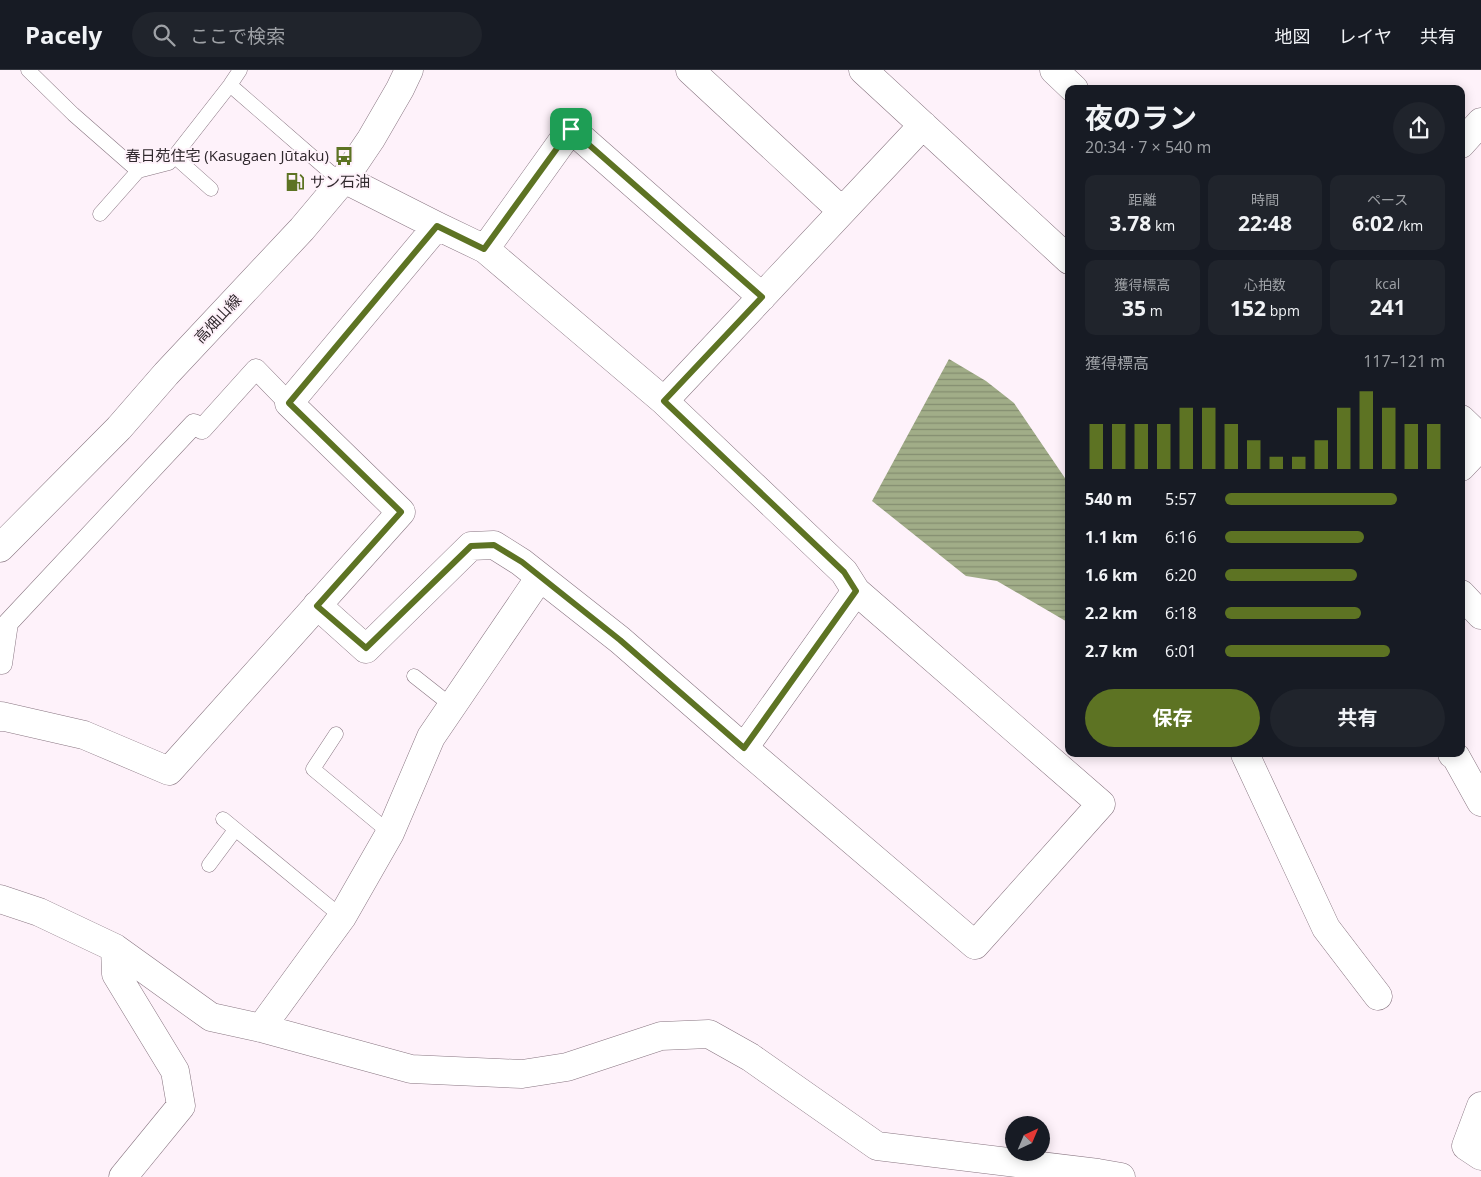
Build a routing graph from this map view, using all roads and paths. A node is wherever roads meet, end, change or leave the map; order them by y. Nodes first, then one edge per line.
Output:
1 (28, 70) edge
2 (240, 70) edge
3 (409, 70) edge
4 (690, 70) edge
5 (863, 70) edge
6 (1054, 70) edge
7 (230, 85) junction
8 (1070, 85) edge
9 (1481, 122) edge
10 (923, 125) junction
11 (1465, 140) edge
12 (174, 156) junction
13 (138, 171) junction
14 (344, 179) junction
15 (211, 189) dead end
16 (842, 211) junction
17 (100, 214) dead end
18 (437, 226) junction
19 (484, 249) junction
20 (1065, 256) edge
21 (762, 297) junction
22 (664, 401) junction
23 (289, 403) junction
24 (1465, 423) edge
25 (1481, 438) edge
26 (1481, 446) edge
27 (1465, 463) edge
28 (0, 548) edge
29 (540, 577) junction
30 (856, 591) junction
31 (1465, 598) edge
32 (317, 606) junction
33 (1481, 615) edge
34 (2, 664) dead end
35 (414, 676) dead end
36 (452, 706) junction
37 (0, 717) edge
38 (336, 734) dead end
39 (744, 748) junction
40 (1246, 757) edge
41 (1456, 757) edge
42 (1481, 802) edge
43 (222, 819) dead end
44 (235, 830) junction
45 (390, 833) junction
46 (209, 864) dead end
47 (0, 899) edge
48 (342, 916) junction
49 (116, 948) junction
50 (1378, 996) dead end
51 (260, 1028) junction
52 (1481, 1106) edge
53 (1481, 1156) edge
54 (123, 1177) edge
55 (1121, 1177) edge

1 - 13 lane
2 - 7 lane
3 - 14 street, 高畑山線
4 - 16 street
5 - 10 street
6 - 8 street
7 - 12 lane
7 - 14 lane
9 - 11 street
10 - 16 street
10 - 20 street
12 - 13 lane
12 - 15 lane
13 - 17 lane
14 - 18 street
14 - 28 street, 高畑山線
16 - 21 street
18 - 19 street
18 - 23 street
19 - 21 street
19 - 22 street
21 - 22 street
22 - 30 street
23 - 32 street
23 - 34 street
24 - 25 street
26 - 27 street
29 - 32 street
29 - 36 street
29 - 39 street
30 - 39 street
30 - 39 street
31 - 33 street
32 - 37 street
35 - 36 lane
36 - 45 street
38 - 45 lane
40 - 50 street
41 - 42 street
43 - 44 lane
44 - 46 lane
44 - 48 lane
45 - 48 street
47 - 49 street
48 - 51 street
49 - 51 street
49 - 54 street
51 - 55 street
52 - 53 street

